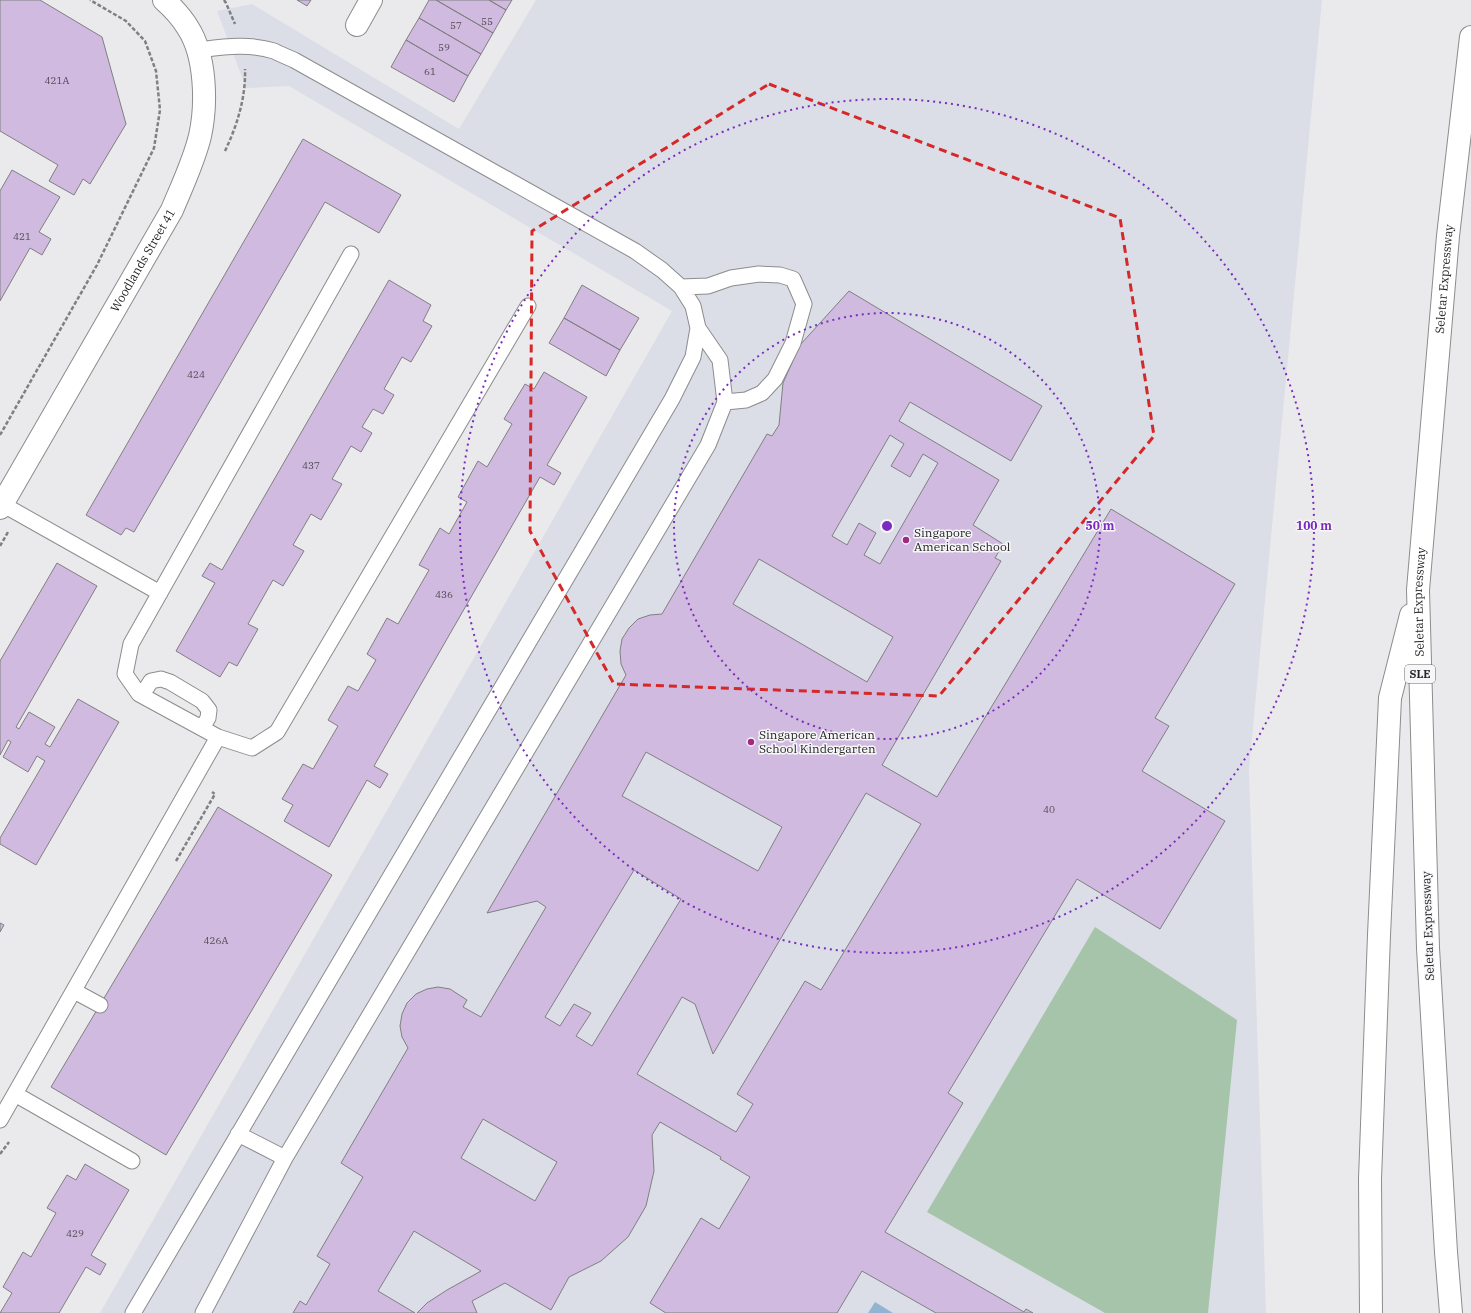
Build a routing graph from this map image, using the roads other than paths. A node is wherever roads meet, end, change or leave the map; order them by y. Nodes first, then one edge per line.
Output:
1 (164, 0) edge
2 (371, 0) edge
3 (356, 25) dead end
4 (1471, 37) edge
5 (198, 50) junction
6 (351, 254) dead end
7 (681, 286) junction
8 (528, 306) dead end
9 (698, 328) junction
10 (725, 402) junction
11 (1, 506) edge
12 (1418, 590) junction
13 (160, 593) junction
14 (142, 696) junction
15 (202, 728) junction
16 (218, 737) junction
17 (74, 991) junction
18 (100, 1005) dead end
19 (15, 1094) junction
20 (0, 1120) edge
21 (238, 1134) junction
22 (285, 1158) junction
23 (132, 1161) dead end
24 (133, 1313) edge
25 (203, 1313) edge
26 (1372, 1313) edge
27 (1452, 1313) edge

1 - 5 main road, Woodlands Street 41
2 - 3 main road
4 - 12 main road, Seletar Expressway / SLE
5 - 7 lane
5 - 11 main road, Woodlands Street 41
6 - 13 lane
7 - 9 lane
7 - 10 lane
8 - 16 lane
9 - 10 lane
9 - 21 lane
10 - 22 lane
11 - 13 lane
12 - 26 main road
12 - 27 main road, Seletar Expressway / SLE
13 - 14 lane
14 - 15 lane
14 - 15 lane
15 - 16 lane
16 - 17 lane
17 - 18 lane
17 - 19 lane
19 - 20 lane
19 - 23 lane
21 - 22 lane
21 - 24 lane
22 - 25 lane

